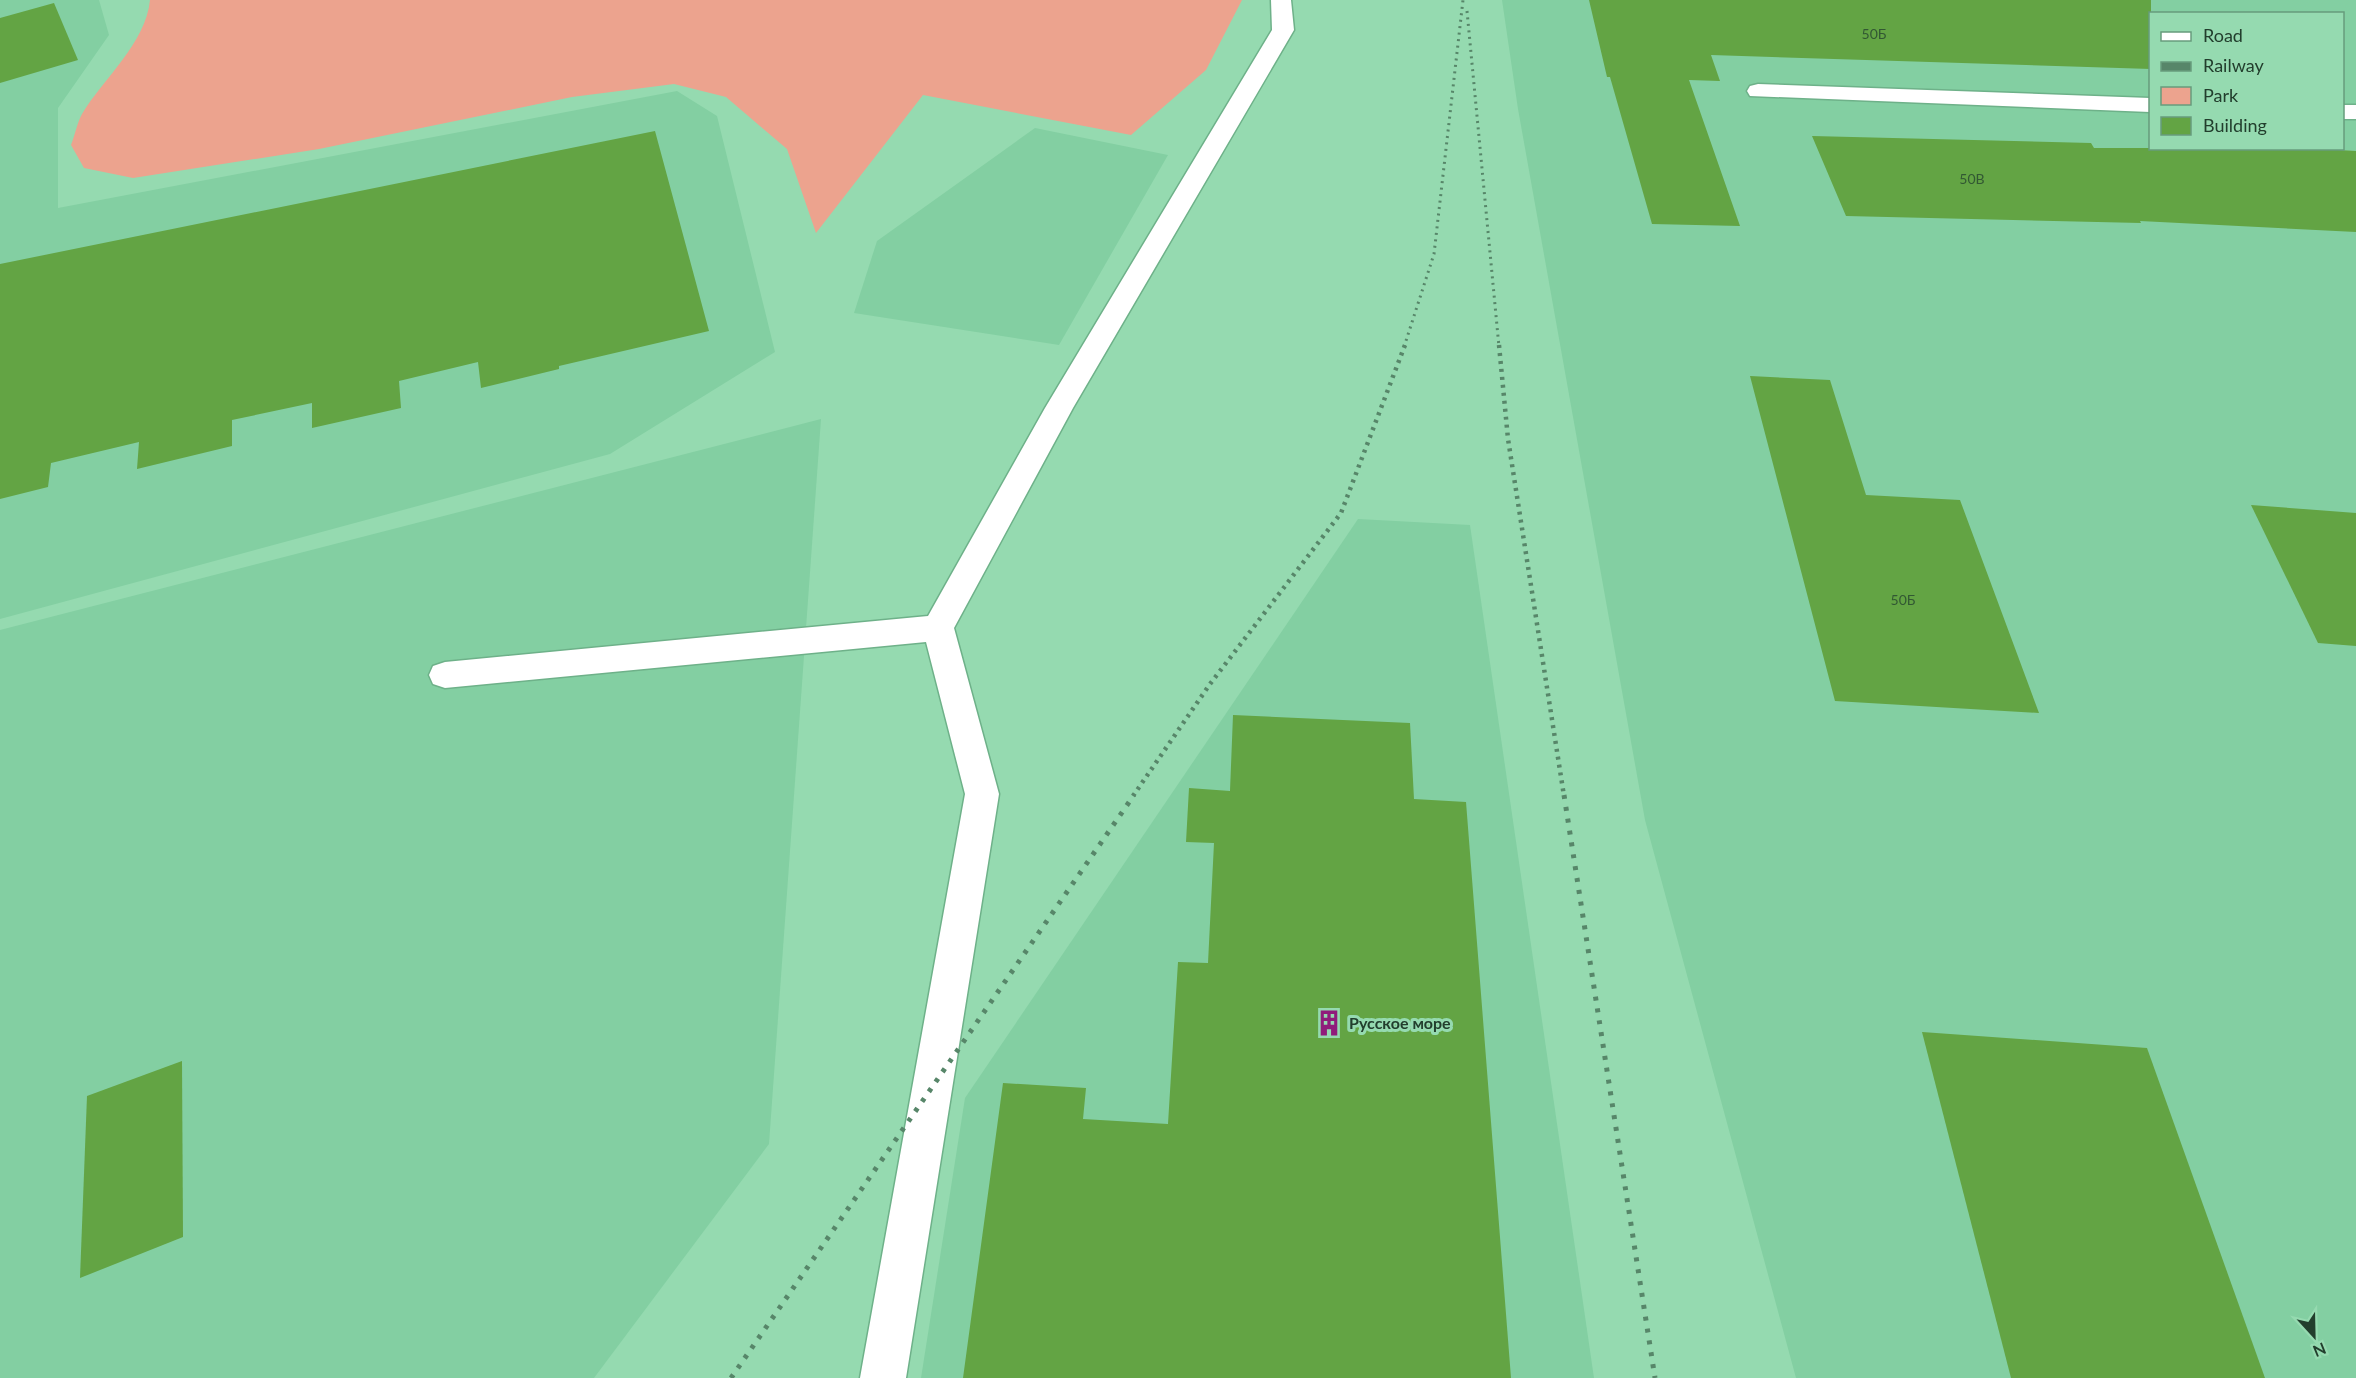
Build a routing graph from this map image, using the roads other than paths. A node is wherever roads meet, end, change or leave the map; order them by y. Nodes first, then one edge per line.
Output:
1 (1281, 0) edge
2 (1758, 91) dead end
3 (2149, 105) edge
4 (938, 628) junction
5 (445, 675) dead end
6 (883, 1378) edge

1 - 4 lane
2 - 3 lane
4 - 5 lane
4 - 6 lane

